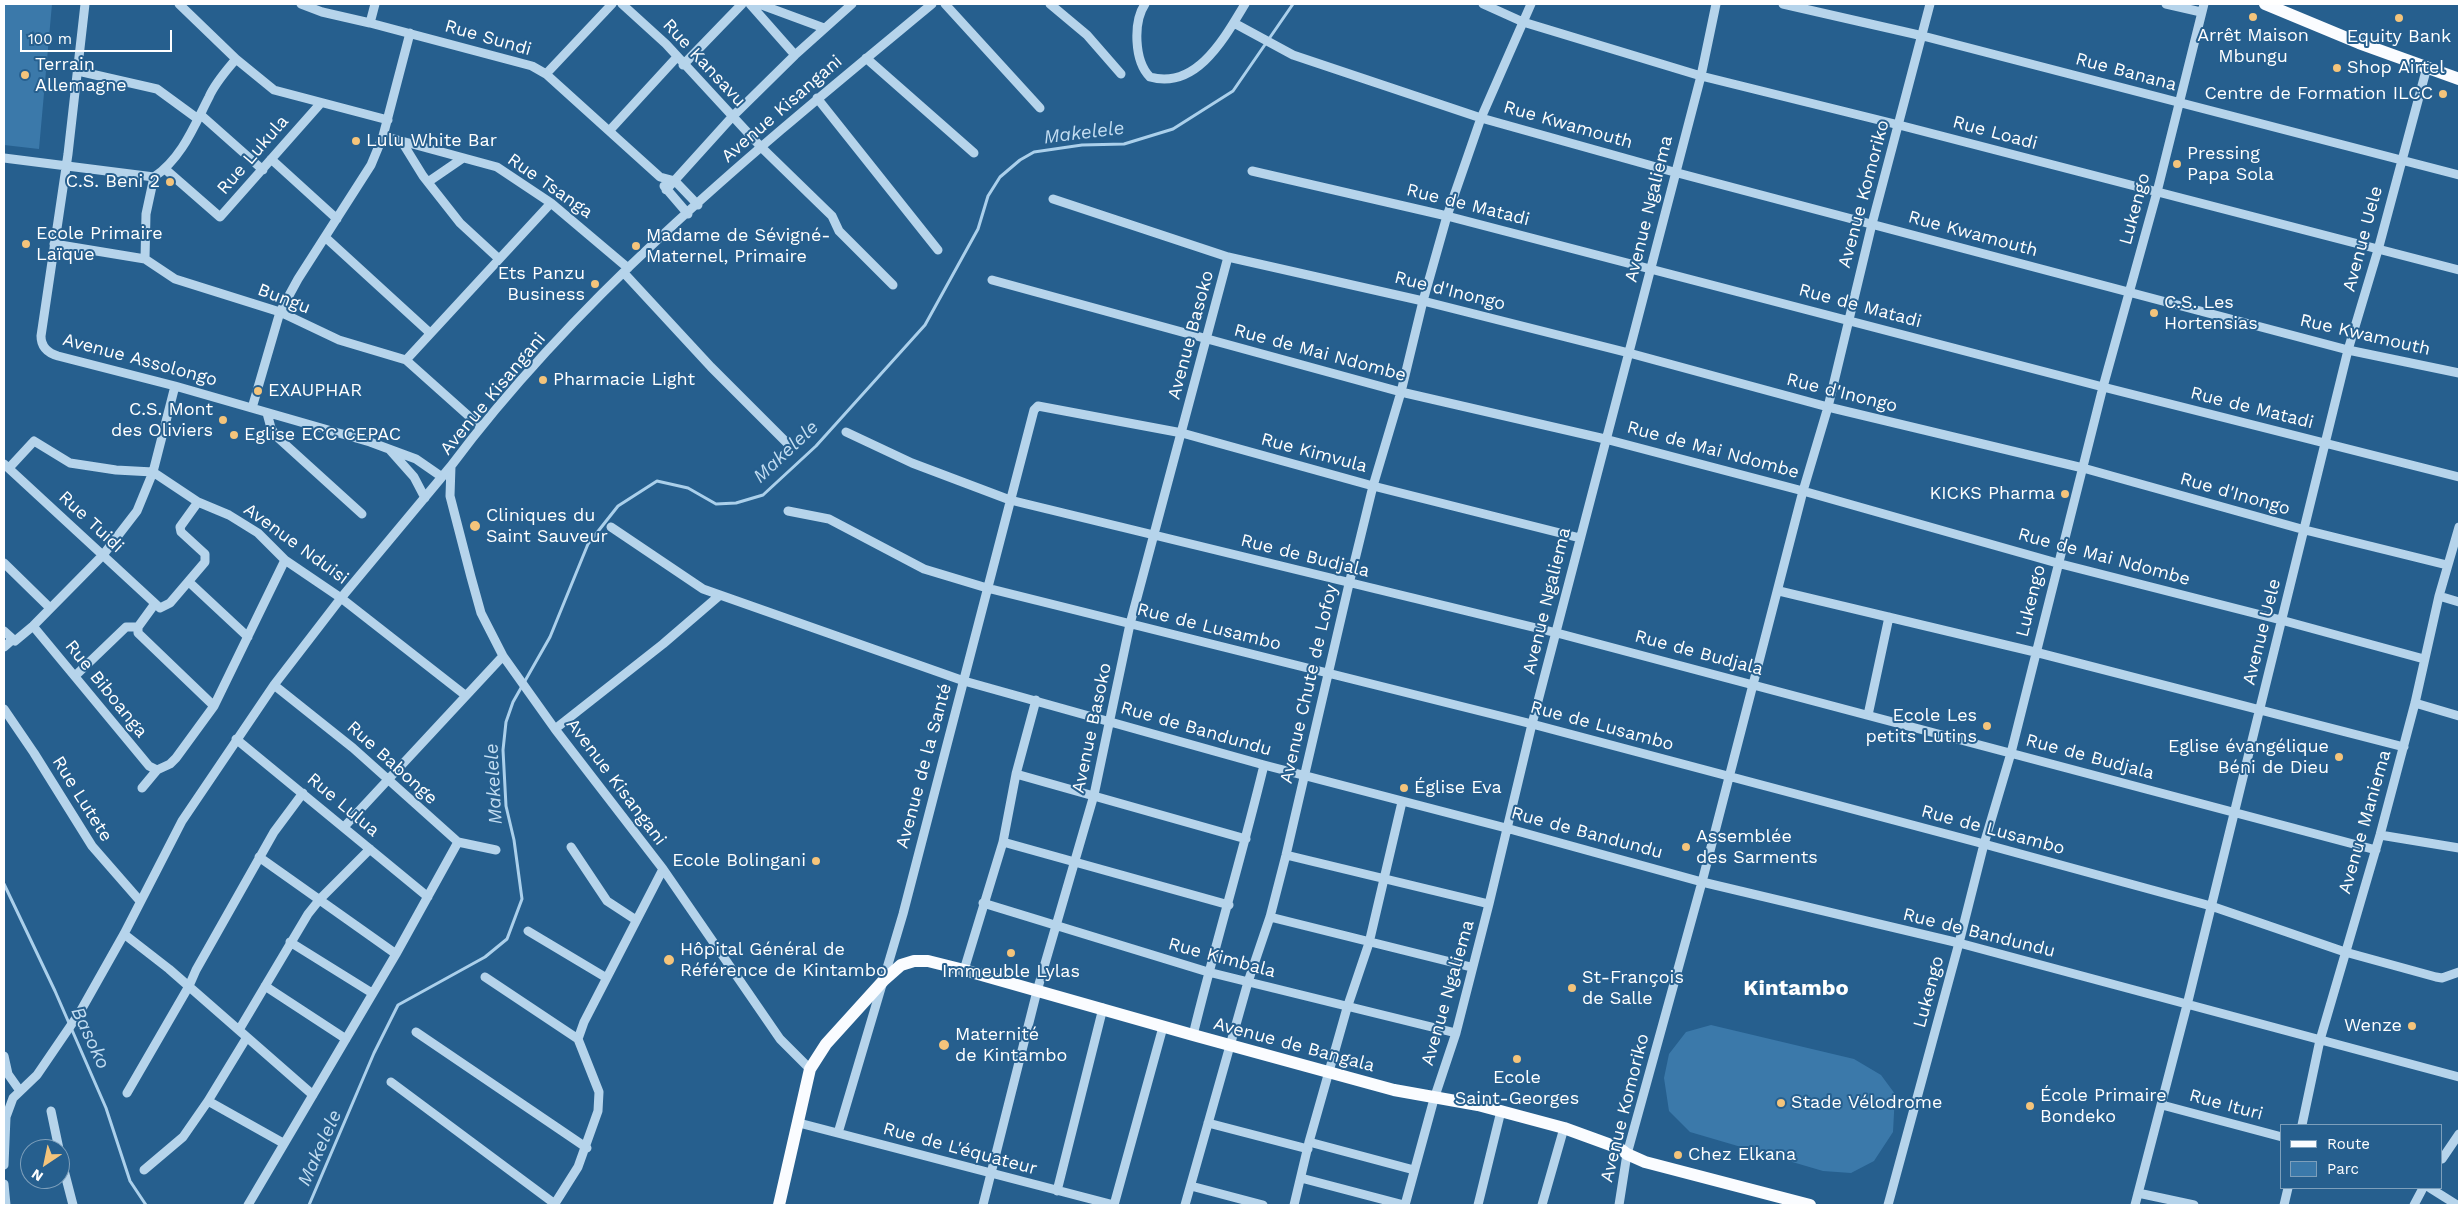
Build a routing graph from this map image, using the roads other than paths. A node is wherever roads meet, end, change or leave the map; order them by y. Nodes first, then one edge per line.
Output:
1 (85, 4) edge
2 (179, 4) edge
3 (301, 4) edge
4 (375, 4) edge
5 (612, 4) edge
6 (622, 4) edge
7 (742, 4) edge
8 (750, 4) edge
9 (759, 4) edge
10 (852, 4) edge
11 (932, 4) edge
12 (945, 4) edge
13 (1050, 4) edge
14 (1145, 4) edge
15 (1245, 4) edge
16 (1483, 4) edge
17 (1531, 4) edge
18 (1716, 4) edge
19 (1783, 4) edge
20 (1930, 4) edge
21 (2166, 4) edge
22 (2265, 4) edge
23 (2203, 8) edge
24 (1523, 22) junction
25 (370, 23) junction
26 (1234, 23) junction
27 (824, 28) junction
28 (410, 33) junction
29 (1923, 36) junction
30 (795, 55) junction
31 (677, 57) junction
32 (866, 58) junction
33 (236, 59) junction
34 (683, 65) junction
35 (2426, 67) junction
36 (78, 71) junction
37 (546, 74) junction
38 (1121, 74) dead end
39 (1701, 76) junction
40 (2459, 80) edge
41 (817, 98) junction
42 (2179, 103) junction
43 (320, 104) junction
44 (1040, 108) dead end
45 (200, 117) junction
46 (732, 117) junction
47 (1481, 118) junction
48 (388, 120) junction
49 (1899, 125) junction
50 (610, 130) junction
51 (383, 136) junction
52 (402, 142) junction
53 (761, 147) junction
54 (974, 154) dead end
55 (4, 158) edge
56 (463, 158) junction
57 (270, 160) junction
58 (2400, 160) junction
59 (66, 166) junction
60 (165, 169) junction
61 (263, 170) junction
62 (1252, 171) dead end
63 (1674, 172) junction
64 (2459, 174) edge
65 (154, 177) junction
66 (660, 177) junction
67 (674, 181) junction
68 (428, 182) junction
69 (666, 190) junction
70 (2158, 192) junction
71 (1053, 199) dead end
72 (551, 203) junction
73 (698, 205) junction
74 (688, 214) junction
75 (1447, 216) junction
76 (337, 219) junction
77 (1872, 224) junction
78 (325, 237) junction
79 (54, 244) junction
80 (938, 250) dead end
81 (2378, 250) junction
82 (1228, 257) junction
83 (498, 258) junction
84 (145, 259) junction
85 (626, 270) junction
86 (1650, 270) junction
87 (2459, 270) edge
88 (992, 280) dead end
89 (893, 285) dead end
90 (2129, 292) junction
91 (1423, 301) junction
92 (280, 312) junction
93 (1848, 319) junction
94 (430, 333) junction
95 (1207, 340) junction
96 (2348, 350) junction
97 (1629, 353) junction
98 (406, 360) junction
99 (2459, 373) edge
100 (175, 386) junction
101 (2103, 387) junction
102 (1401, 392) junction
103 (1038, 406) joint
104 (1828, 407) junction
105 (252, 408) junction
106 (267, 413) junction
107 (481, 427) junction
108 (846, 432) dead end
109 (1182, 433) junction
110 (1605, 439) junction
111 (2327, 443) junction
112 (790, 446) dead end
113 (388, 448) junction
114 (6, 466) edge
115 (452, 466) junction
116 (2083, 468) junction
117 (153, 472) junction
118 (442, 477) junction
119 (2459, 477) edge
120 (1373, 486) junction
121 (1803, 491) junction
122 (425, 498) junction
123 (1010, 500) junction
124 (198, 502) junction
125 (788, 511) dead end
126 (362, 514) dead end
127 (611, 527) dead end
128 (2459, 527) edge
129 (2306, 530) junction
130 (1156, 534) junction
131 (1580, 538) junction
132 (102, 555) junction
133 (284, 560) junction
134 (4, 563) edge
135 (2057, 563) junction
136 (2447, 566) junction
137 (189, 582) junction
138 (1349, 584) junction
139 (987, 588) junction
140 (1779, 591) junction
141 (720, 595) junction
142 (2439, 596) junction
143 (341, 598) junction
144 (2459, 602) edge
145 (154, 605) junction
146 (50, 608) junction
147 (1889, 617) junction
148 (2281, 620) junction
149 (1130, 624) junction
150 (33, 626) junction
151 (138, 627) junction
152 (4, 631) edge
153 (1557, 633) junction
154 (248, 637) junction
155 (13, 640) junction
156 (4, 647) edge
157 (2035, 652) junction
158 (503, 656) junction
159 (2424, 659) junction
160 (1327, 673) junction
161 (75, 676) junction
162 (964, 681) junction
163 (1754, 684) junction
164 (274, 685) junction
165 (465, 695) junction
166 (1036, 700) junction
167 (2415, 703) junction
168 (214, 706) junction
169 (4, 709) edge
170 (2260, 710) junction
171 (1868, 715) junction
172 (2459, 716) edge
173 (1110, 722) junction
174 (1532, 724) junction
175 (555, 729) junction
176 (236, 739) junction
177 (2404, 747) junction
178 (2011, 753) junction
179 (1264, 765) junction
180 (157, 770) junction
181 (1016, 774) junction
182 (1303, 776) junction
183 (1729, 776) junction
184 (386, 780) junction
185 (142, 788) dead end
186 (303, 793) junction
187 (1094, 795) junction
188 (1402, 802) junction
189 (2234, 812) junction
190 (344, 827) junction
191 (1506, 828) junction
192 (2380, 835) junction
193 (1246, 839) junction
194 (458, 842) junction
195 (1004, 842) junction
196 (1984, 844) junction
197 (571, 847) dead end
198 (2459, 848) edge
199 (370, 849) junction
200 (496, 850) dead end
201 (2376, 850) junction
202 (1286, 855) junction
203 (260, 857) junction
204 (1076, 862) junction
205 (663, 869) junction
206 (1384, 880) junction
207 (1702, 882) junction
208 (428, 897) junction
209 (320, 899) junction
210 (140, 901) junction
211 (983, 903) junction
212 (1489, 904) junction
213 (1229, 905) junction
214 (2211, 906) junction
215 (1270, 917) junction
216 (636, 920) junction
217 (1055, 926) junction
218 (528, 931) dead end
219 (124, 934) junction
220 (290, 942) junction
221 (1370, 943) junction
222 (1959, 943) junction
223 (2345, 952) junction
224 (396, 954) junction
225 (1472, 967) junction
226 (964, 970) junction
227 (1208, 972) junction
228 (2459, 972) edge
229 (485, 977) dead end
230 (605, 977) junction
231 (884, 980) junction
232 (1248, 982) junction
233 (189, 986) junction
234 (265, 986) junction
235 (1037, 991) junction
236 (372, 993) junction
237 (2187, 1005) junction
238 (1103, 1008) junction
239 (1347, 1008) junction
240 (1163, 1027) junction
241 (239, 1030) junction
242 (416, 1032) dead end
243 (1456, 1034) junction
244 (1193, 1035) junction
245 (247, 1037) junction
246 (346, 1039) junction
247 (578, 1040) junction
248 (2320, 1040) junction
249 (1231, 1045) junction
250 (4, 1056) edge
251 (810, 1069) junction
252 (1330, 1073) junction
253 (2459, 1077) edge
254 (391, 1082) dead end
255 (20, 1091) junction
256 (127, 1093) dead end
257 (313, 1095) junction
258 (1434, 1099) junction
259 (208, 1101) junction
260 (2162, 1105) junction
261 (51, 1111) dead end
262 (1501, 1111) junction
263 (799, 1123) junction
264 (1208, 1123) junction
265 (2302, 1124) edge
266 (1564, 1128) junction
267 (838, 1133) junction
268 (2459, 1134) edge
269 (2280, 1136) edge
270 (57, 1139) edge
271 (283, 1143) junction
272 (1308, 1146) junction
273 (587, 1148) junction
274 (2455, 1148) edge
275 (1627, 1154) junction
276 (2443, 1158) edge
277 (4, 1165) edge
278 (144, 1170) dead end
279 (1414, 1170) junction
280 (991, 1174) junction
281 (1301, 1178) junction
282 (4, 1184) edge
283 (1191, 1186) junction
284 (69, 1189) edge
285 (2288, 1189) edge
286 (2422, 1189) edge
287 (2432, 1189) edge
288 (1057, 1191) junction
289 (2138, 1193) junction
290 (6, 1205) edge
291 (73, 1205) edge
292 (248, 1205) edge
293 (555, 1205) edge
294 (780, 1205) edge
295 (982, 1205) edge
296 (1114, 1205) edge
297 (1185, 1205) edge
298 (1264, 1205) edge
299 (1294, 1205) edge
300 (1404, 1205) edge
301 (1478, 1205) edge
302 (1542, 1205) edge
303 (1619, 1205) edge
304 (1810, 1205) edge
305 (1888, 1205) edge
306 (2135, 1205) edge
307 (2194, 1205) edge
308 (2284, 1205) edge
309 (2414, 1205) edge
310 (2457, 1205) edge

1 - 36 street, Avenue Assolongo
2 - 33 street
3 - 25 street, Rue Sundi
4 - 25 street
5 - 37 street
6 - 31 street, Rue Kansavu
7 - 34 street
8 - 30 street
9 - 27 street
10 - 27 street
11 - 32 street, Avenue Kisangani
12 - 44 street
13 - 38 street
14 - 26 street
15 - 26 street
16 - 24 street, Rue Loadi
17 - 24 street, Avenue Chute de Lofoy
18 - 39 street, Avenue Ngaliema
19 - 29 street, Rue Banana
20 - 29 street, Avenue Komoriko
21 - 23 street
22 - 35 main road
23 - 42 street, Lukengo
24 - 39 street, Rue Loadi
24 - 47 street, Avenue Chute de Lofoy
25 - 28 street, Rue Sundi
26 - 47 street, Rue Kwamouth
27 - 30 street
28 - 37 street, Rue Sundi
28 - 48 street
29 - 42 street, Rue Banana
29 - 49 street, Avenue Komoriko
30 - 46 street
31 - 34 street, Rue Kansavu
31 - 50 street
32 - 41 street, Avenue Kisangani
32 - 54 street
33 - 43 street
33 - 45 street
34 - 46 street, Rue Kansavu
35 - 40 main road
35 - 58 street, Avenue Uele
36 - 45 street
36 - 59 street, Avenue Assolongo
37 - 50 street, Rue Sundi
39 - 49 street, Rue Loadi
39 - 63 street, Avenue Ngaliema
41 - 53 street, Avenue Kisangani
41 - 80 street
42 - 58 street, Rue Banana
42 - 70 street, Lukengo
43 - 48 street
43 - 57 street, Rue Lukula
45 - 60 street
45 - 61 street
46 - 53 street, Rue Kansavu
46 - 67 street
47 - 63 street, Rue Kwamouth
47 - 75 street, Avenue Chute de Lofoy
48 - 51 street
49 - 70 street, Rue Loadi
49 - 77 street, Avenue Komoriko
50 - 66 street, Rue Sundi
51 - 52 street, Rue Tsanga
51 - 76 street
52 - 56 street, Rue Tsanga
52 - 68 street
53 - 73 street, Avenue Kisangani
53 - 89 street, Rue Kansavu
55 - 59 street
56 - 68 street
56 - 72 street, Rue Tsanga
57 - 61 street, Rue Lukula
57 - 76 street
58 - 64 street, Rue Banana
58 - 81 street, Avenue Uele
59 - 65 street
59 - 79 street, Avenue Assolongo
60 - 61 street, Rue Lukula
60 - 65 street
62 - 75 street, Rue de Matadi
63 - 77 street, Rue Kwamouth
63 - 86 street, Avenue Ngaliema
65 - 84 street
66 - 67 street, Rue Sundi
66 - 69 street, Rue Sundi
67 - 69 street
67 - 73 street, Rue Sundi
68 - 83 street
69 - 74 street, Rue Sundi
70 - 81 street, Rue Loadi
70 - 90 street, Lukengo
71 - 82 street, Rue d'Inongo
72 - 83 street
72 - 85 street, Rue Tsanga
73 - 74 street, Avenue Kisangani
74 - 85 street, Avenue Kisangani
75 - 86 street, Rue de Matadi
75 - 91 street, Avenue Chute de Lofoy
76 - 78 street
77 - 90 street, Rue Kwamouth
77 - 93 street, Avenue Komoriko
78 - 92 street
78 - 94 street
79 - 84 street, Bungu
79 - 100 street, Avenue Assolongo
81 - 87 street, Rue Loadi
81 - 96 street, Avenue Uele
82 - 91 street, Rue d'Inongo
82 - 95 street, Avenue Basoko
83 - 94 street
84 - 92 street, Bungu
85 - 107 street, Avenue Kisangani
85 - 112 street, Rue Tsanga
86 - 93 street, Rue de Matadi
86 - 97 street, Avenue Ngaliema
88 - 95 street, Rue de Mai Ndombe
90 - 96 street, Rue Kwamouth
90 - 101 street, Lukengo
91 - 97 street, Rue d'Inongo
91 - 102 street, Avenue Chute de Lofoy
92 - 98 street, Bungu
92 - 105 street
93 - 101 street, Rue de Matadi
93 - 104 street, Avenue Komoriko
94 - 98 street
95 - 102 street, Rue de Mai Ndombe
95 - 109 street, Avenue Basoko
96 - 99 street, Rue Kwamouth
96 - 111 street, Avenue Uele
97 - 104 street, Rue d'Inongo
97 - 110 street, Avenue Ngaliema
98 - 107 street, Bungu
100 - 105 street, Avenue Assolongo
100 - 117 street
101 - 111 street, Rue de Matadi
101 - 116 street, Lukengo
102 - 110 street, Rue de Mai Ndombe
102 - 120 street, Avenue Chute de Lofoy
103 - 109 street, Rue Kimvula
103 - 123 street, Avenue de la Santé
104 - 116 street, Rue d'Inongo
104 - 121 street, Avenue Komoriko
105 - 106 street, Avenue Assolongo
106 - 113 street, Avenue Assolongo
106 - 126 street
107 - 115 street, Avenue Kisangani
108 - 123 street, Rue de Budjala
109 - 120 street, Rue Kimvula
109 - 130 street, Avenue Basoko
110 - 121 street, Rue de Mai Ndombe
110 - 131 street, Avenue Ngaliema
111 - 119 street, Rue de Matadi
111 - 129 street, Avenue Uele
113 - 118 street, Avenue Assolongo
113 - 122 street
114 - 117 street
114 - 132 street, Rue Tuidi
115 - 118 street
115 - 158 street, Avenue Kisangani
116 - 129 street, Rue d'Inongo
116 - 135 street, Lukengo
117 - 124 street, Avenue Nduisi
117 - 132 street
118 - 122 street
120 - 131 street, Rue Kimvula
120 - 138 street, Avenue Chute de Lofoy
121 - 135 street, Rue de Mai Ndombe
121 - 140 street, Avenue Komoriko
122 - 143 street
123 - 130 street, Rue de Budjala
123 - 139 street, Avenue de la Santé
124 - 133 street, Avenue Nduisi
124 - 137 street
125 - 139 street, Rue de Lusambo
127 - 141 street, Rue de Bandundu
128 - 136 street, Avenue Maniema
129 - 136 street, Rue d'Inongo
129 - 148 street, Avenue Uele
130 - 138 street, Rue de Budjala
130 - 149 street, Avenue Basoko
131 - 153 street, Avenue Ngaliema
132 - 145 street, Rue Tuidi
132 - 146 street
133 - 143 street, Avenue Nduisi
133 - 154 street
134 - 146 street
135 - 148 street, Rue de Mai Ndombe
135 - 157 street, Lukengo
136 - 142 street, Avenue Maniema
137 - 145 street
137 - 154 street
138 - 153 street, Rue de Budjala
138 - 160 street, Avenue Chute de Lofoy
139 - 149 street, Rue de Lusambo
139 - 162 street, Avenue de la Santé
140 - 147 street
140 - 163 street, Avenue Komoriko
141 - 162 street, Rue de Bandundu
141 - 175 street
142 - 144 street
142 - 159 street, Avenue Maniema
143 - 164 street
143 - 165 street, Avenue Nduisi
145 - 151 street
146 - 150 street
147 - 157 street
147 - 171 street
148 - 159 street, Rue de Mai Ndombe
148 - 170 street, Avenue Uele
149 - 160 street, Rue de Lusambo
149 - 173 street, Avenue Basoko
150 - 155 street
150 - 161 street, Rue Biboanga
151 - 161 street
151 - 168 street
152 - 155 street
153 - 163 street, Rue de Budjala
153 - 174 street, Avenue Ngaliema
154 - 168 street
155 - 156 street
157 - 170 street
157 - 178 street, Lukengo
158 - 165 street
158 - 175 street, Avenue Kisangani
159 - 167 street, Avenue Maniema
160 - 174 street, Rue de Lusambo
160 - 182 street, Avenue Chute de Lofoy
161 - 180 street, Rue Biboanga
162 - 166 street, Rue de Bandundu
162 - 231 street, Avenue de la Santé
163 - 171 street, Rue de Budjala
163 - 183 street, Avenue Komoriko
164 - 176 street
164 - 184 street, Rue Babonge
165 - 184 street
166 - 173 street, Rue de Bandundu
166 - 181 street
167 - 172 street
167 - 177 street, Avenue Maniema
168 - 180 street
169 - 210 street, Rue Lutete
170 - 177 street
170 - 189 street, Avenue Uele
171 - 178 street, Rue de Budjala
173 - 179 street, Rue de Bandundu
173 - 187 street, Avenue Basoko
174 - 183 street, Rue de Lusambo
174 - 191 street, Avenue Ngaliema
175 - 205 street, Avenue Kisangani
176 - 186 street, Rue Lulua
176 - 210 street
177 - 192 street, Avenue Maniema
178 - 189 street, Rue de Budjala
178 - 196 street, Lukengo
179 - 182 street, Rue de Bandundu
179 - 193 street
180 - 185 street
181 - 187 street
181 - 195 street
182 - 188 street, Rue de Bandundu
182 - 202 street, Avenue Chute de Lofoy
183 - 196 street, Rue de Lusambo
183 - 207 street, Avenue Komoriko
184 - 190 street
184 - 194 street, Rue Babonge
186 - 190 street, Rue Lulua
186 - 203 street
187 - 193 street
187 - 204 street, Avenue Basoko
188 - 191 street, Rue de Bandundu
188 - 206 street
189 - 201 street, Rue de Budjala
189 - 214 street, Avenue Uele
190 - 199 street, Rue Lulua
191 - 207 street, Rue de Bandundu
191 - 212 street, Avenue Ngaliema
192 - 198 street
192 - 201 street, Avenue Maniema
193 - 213 street
194 - 200 street, Rue Babonge
194 - 208 street
195 - 204 street
195 - 211 street
196 - 214 street, Rue de Lusambo
196 - 222 street, Lukengo
197 - 216 street
199 - 208 street, Rue Lulua
199 - 209 street
201 - 223 street, Avenue Maniema
202 - 206 street
202 - 215 street, Avenue Chute de Lofoy
203 - 209 street
203 - 233 street
204 - 213 street
204 - 217 street, Avenue Basoko
205 - 216 street
205 - 251 street, Avenue Kisangani
206 - 212 street
206 - 221 street
207 - 222 street, Rue de Bandundu
207 - 275 street, Avenue Komoriko
208 - 224 street
209 - 220 street
209 - 224 street
210 - 219 street
211 - 217 street, Rue Kimbala
211 - 226 street
212 - 225 street, Avenue Ngaliema
213 - 227 street
214 - 223 street, Rue de Lusambo
214 - 237 street, Avenue Uele
215 - 221 street
215 - 232 street, Avenue Chute de Lofoy
216 - 230 street
217 - 227 street, Rue Kimbala
217 - 235 street, Avenue Basoko
218 - 230 street
219 - 233 street
219 - 255 street
220 - 234 street
220 - 236 street
221 - 225 street
221 - 239 street
222 - 237 street, Rue de Bandundu
222 - 305 street, Lukengo
223 - 228 street, Rue de Lusambo
223 - 248 street, Avenue Maniema
224 - 236 street
225 - 243 street, Avenue Ngaliema
226 - 231 main road, Avenue de Bangala
226 - 235 main road, Avenue de Bangala
227 - 232 street, Rue Kimbala
227 - 244 street
229 - 247 street
230 - 247 street
231 - 251 main road, Avenue de Bangala
231 - 267 street, Avenue de la Santé
232 - 239 street, Rue Kimbala
232 - 249 street, Avenue Chute de Lofoy
233 - 241 street
233 - 256 street
234 - 241 street
234 - 246 street
235 - 238 main road, Avenue de Bangala
235 - 280 street, Avenue Basoko
236 - 246 street
237 - 248 street, Rue de Bandundu
237 - 260 street, Avenue Uele
238 - 240 main road, Avenue de Bangala
238 - 288 street
239 - 243 street, Rue Kimbala
239 - 252 street
240 - 244 main road, Avenue de Bangala
240 - 296 street
241 - 245 street
242 - 273 street
243 - 258 street, Avenue Ngaliema
244 - 249 main road, Avenue de Bangala
245 - 257 street
245 - 259 street
246 - 257 street
247 - 273 street
248 - 253 street, Rue de Bandundu
248 - 265 street, Avenue Maniema
249 - 252 main road, Avenue de Bangala
249 - 264 street, Avenue Chute de Lofoy
250 - 255 street
251 - 263 main road
252 - 258 main road, Avenue de Bangala
252 - 272 street
254 - 293 street
255 - 277 street
257 - 271 street
258 - 262 main road, Avenue de Bangala
258 - 279 street, Avenue Ngaliema
259 - 271 street
259 - 278 street
260 - 269 street, Rue Ituri
260 - 289 street, Avenue Uele
261 - 270 street
262 - 266 main road, Avenue de Bangala
262 - 301 street
263 - 267 street, Rue de L'équateur
263 - 294 main road
264 - 272 street
264 - 283 street, Avenue Chute de Lofoy
266 - 275 main road, Avenue de Bangala
266 - 302 street
267 - 280 street, Rue de L'équateur
268 - 274 street
271 - 292 street
272 - 279 street
272 - 281 street
273 - 293 street
274 - 276 street
275 - 303 street, Avenue Komoriko
275 - 304 main road, Avenue de Bangala
279 - 300 street, Avenue Ngaliema
280 - 288 street, Rue de L'équateur
280 - 295 street, Avenue Basoko
281 - 299 street
281 - 300 street
282 - 290 street
283 - 297 street, Avenue Chute de Lofoy
283 - 298 street
284 - 291 street
285 - 308 street
286 - 309 street
287 - 310 street
288 - 296 street, Rue de L'équateur
289 - 306 street, Avenue Uele
289 - 307 street

